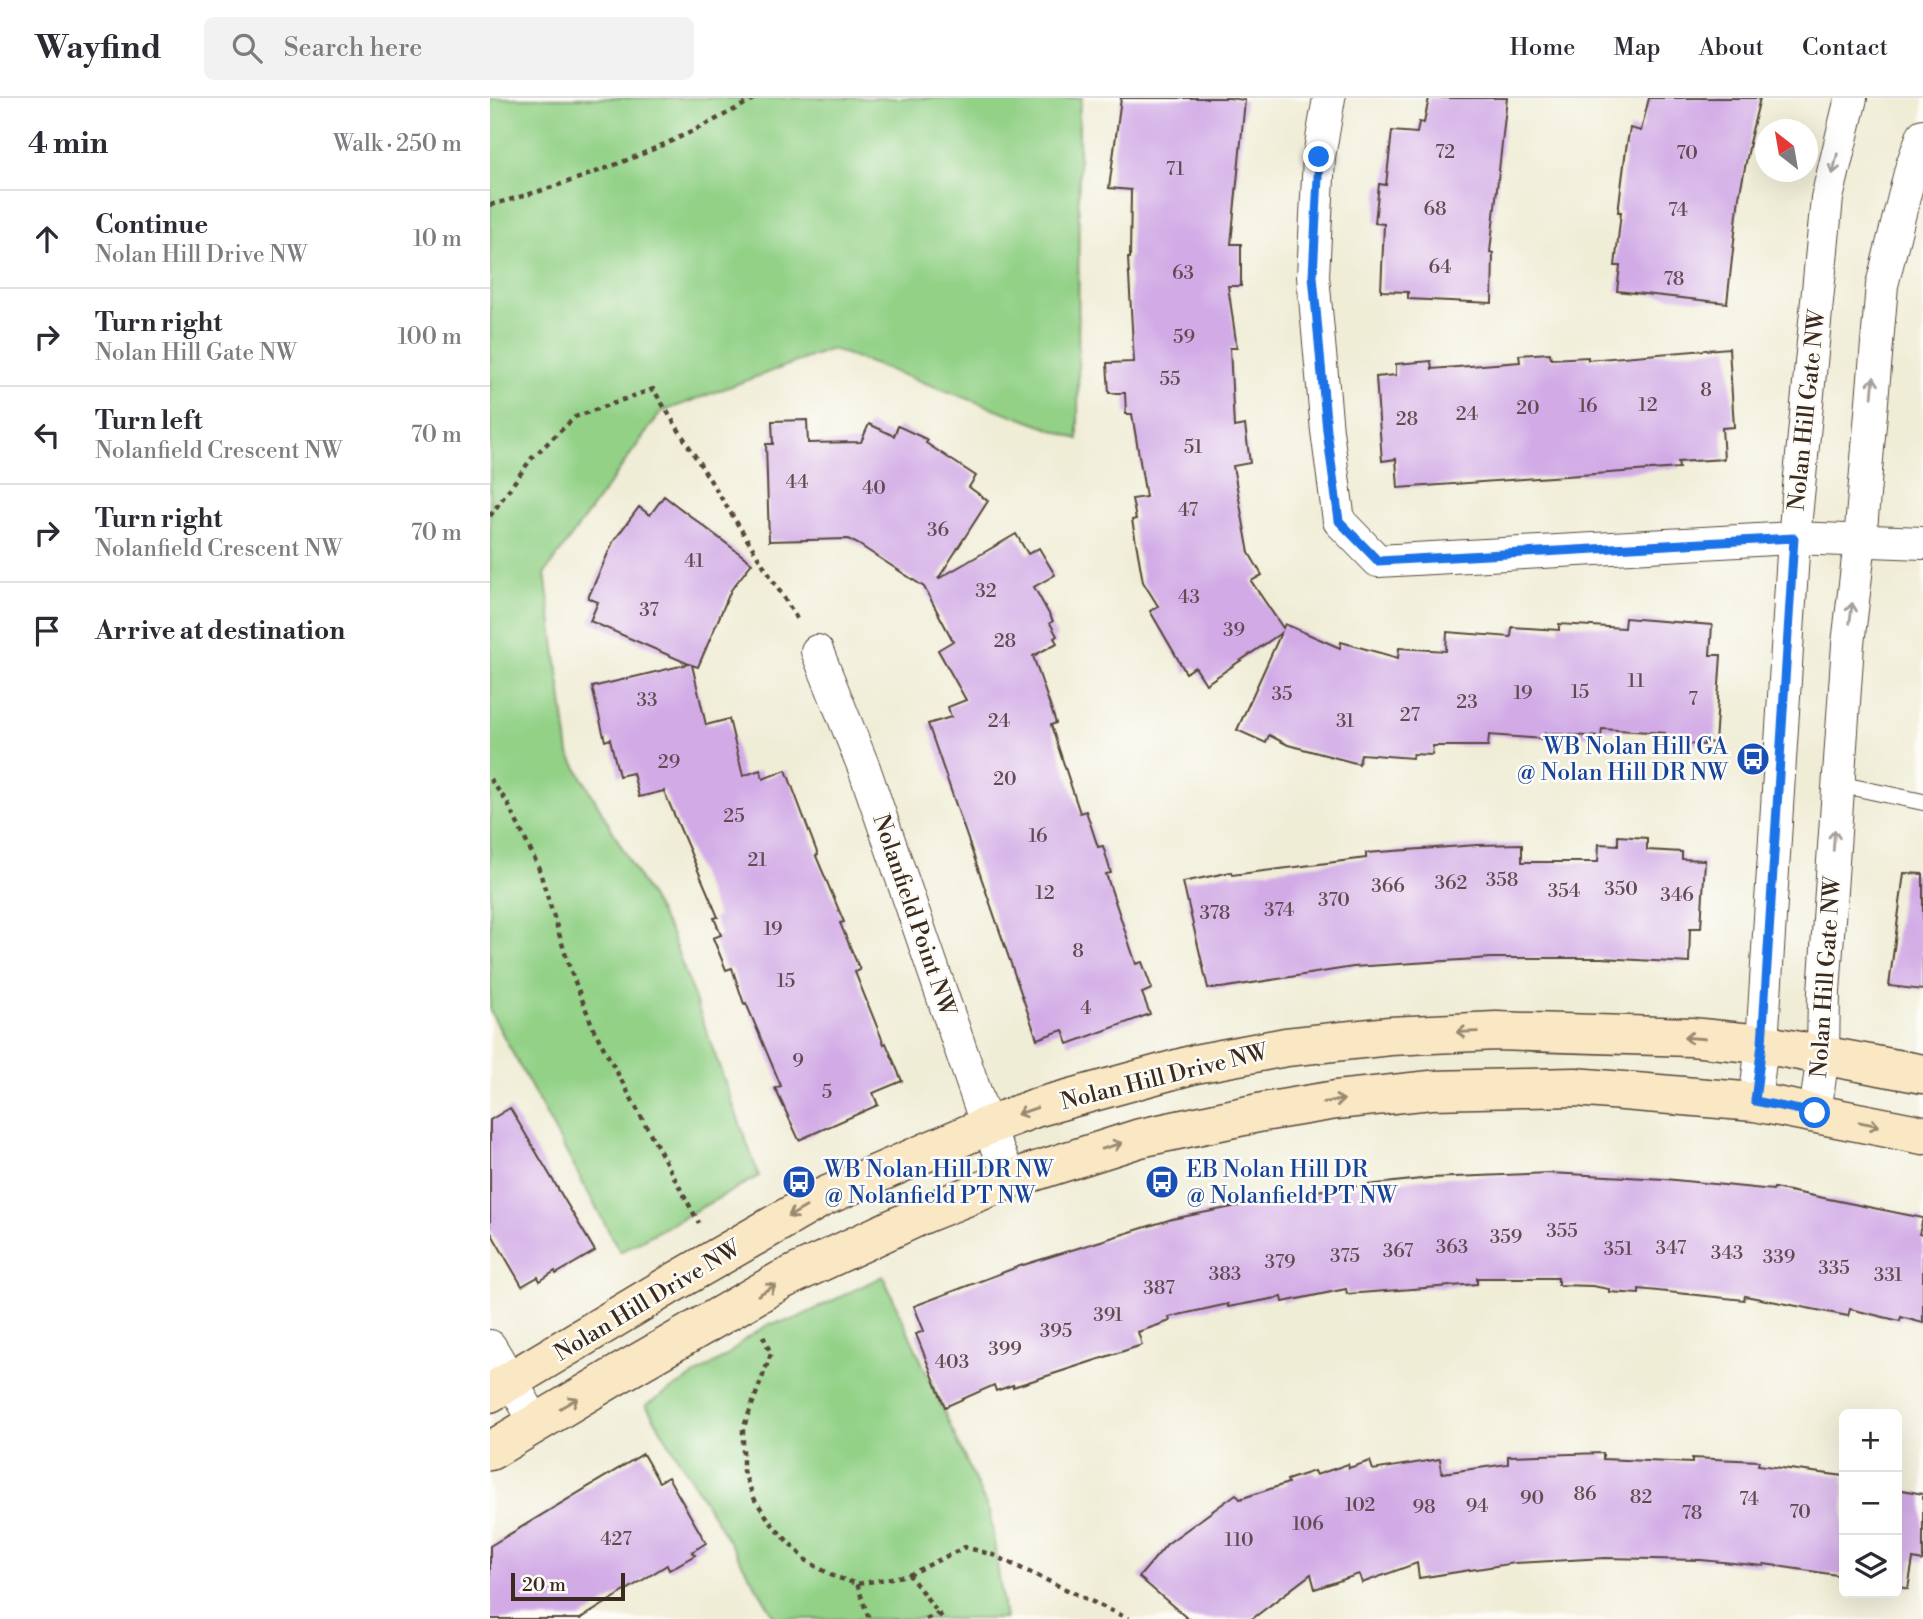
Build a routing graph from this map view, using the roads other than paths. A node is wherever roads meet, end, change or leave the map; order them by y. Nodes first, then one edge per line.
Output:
1 (1329, 98) edge
2 (1851, 98) edge
3 (1923, 135) edge
4 (1794, 538) junction
5 (1860, 541) junction
6 (1923, 542) edge
7 (817, 651) road end
8 (1838, 784) junction
9 (1923, 802) edge
10 (1762, 1044) junction
11 (1823, 1055) junction
12 (1923, 1074) edge
13 (1755, 1101) junction
14 (1815, 1113) junction
15 (987, 1126) junction
16 (1923, 1135) edge
17 (1011, 1179) junction
18 (490, 1346) edge
19 (500, 1387) edge
20 (536, 1423) junction
21 (490, 1451) edge

1 - 4 street
2 -> 4 street, Nolan Hill Gate NW
5 -> 3 street, Nolan Hill Gate NW
4 - 5 street
4 - 10 street, Nolan Hill Gate NW
5 - 6 street
8 -> 5 street, Nolan Hill Gate NW
7 - 15 street, Nolanfield Point NW
8 - 9 lane
11 -> 8 street, Nolan Hill Gate NW
10 - 11 street, Nolan Hill Drive NW
10 - 13 street, Nolan Hill Gate NW
10 -> 15 street, Nolan Hill Drive NW
11 - 12 street, Nolan Hill Drive NW
11 - 14 street, Nolan Hill Gate NW
13 - 14 street
17 -> 13 street
14 -> 16 street
15 - 17 street, Nolanfield Point NW
15 -> 19 street, Nolan Hill Drive NW
20 -> 17 street
18 - 19 street
19 - 20 street
20 - 21 street

